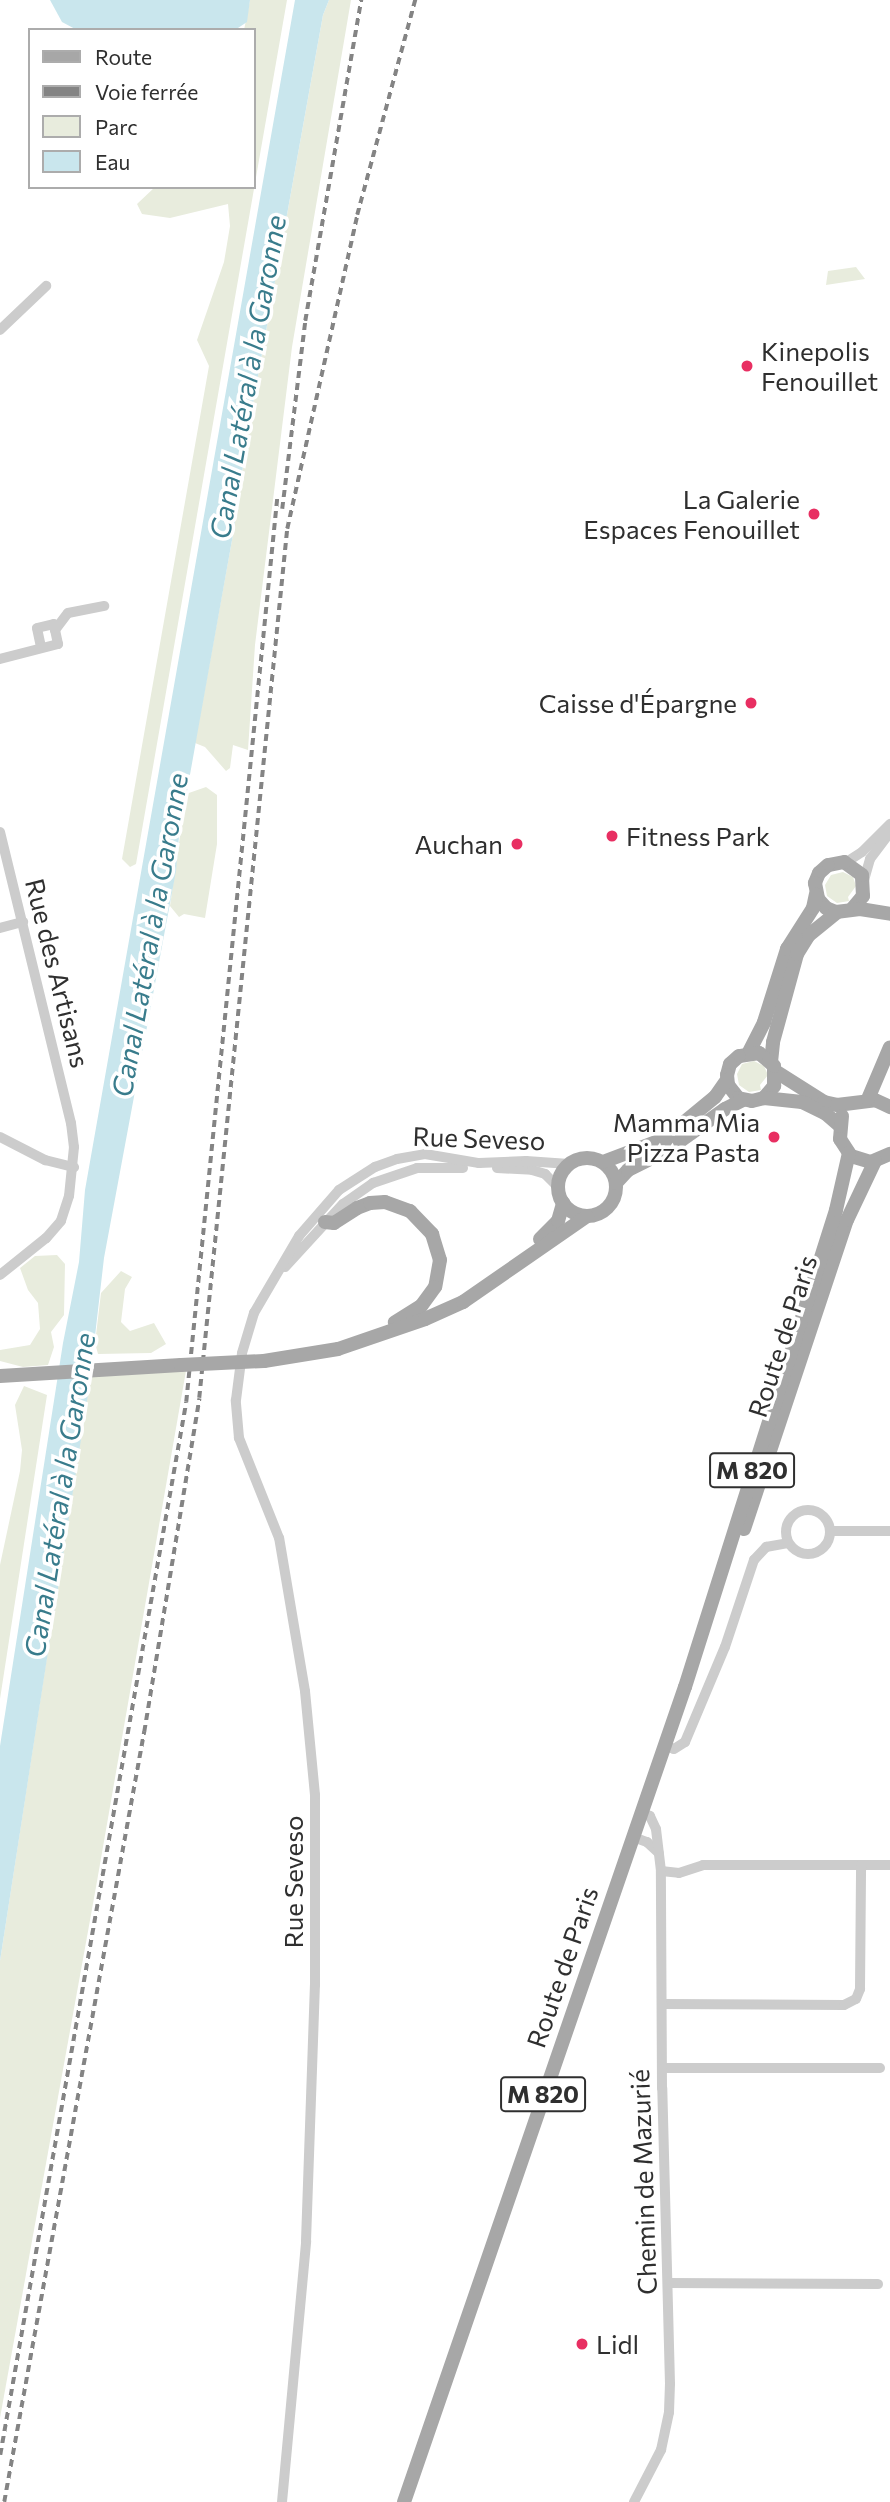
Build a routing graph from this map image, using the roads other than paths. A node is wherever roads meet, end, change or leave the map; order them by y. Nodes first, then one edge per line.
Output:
1 (46, 286) dead end
2 (0, 330) edge
3 (104, 606) dead end
4 (55, 630) junction
5 (41, 647) junction
6 (0, 659) edge
7 (890, 824) edge
8 (890, 831) edge
9 (0, 832) edge
10 (2, 849) edge
11 (845, 863) junction
12 (864, 884) junction
13 (816, 894) junction
14 (852, 909) junction
15 (837, 912) junction
16 (890, 913) edge
17 (23, 922) junction
18 (0, 928) edge
19 (890, 1047) edge
20 (749, 1052) junction
21 (773, 1066) junction
22 (727, 1080) junction
23 (764, 1098) junction
24 (743, 1100) junction
25 (862, 1101) junction
26 (890, 1107) edge
27 (839, 1125) junction
28 (0, 1137) edge
29 (849, 1153) junction
30 (886, 1157) edge
31 (603, 1162) junction
32 (569, 1164) junction
33 (74, 1167) junction
34 (616, 1183) junction
35 (558, 1187) junction
36 (563, 1203) junction
37 (587, 1216) junction
38 (325, 1222) junction
39 (0, 1275) edge
40 (273, 1279) junction
41 (425, 1320) junction
42 (338, 1349) junction
43 (0, 1376) edge
44 (830, 1531) junction
45 (890, 1531) edge
46 (788, 1543) junction
47 (685, 1687) junction
48 (672, 1747) junction
49 (642, 1813) junction
50 (633, 1837) junction
51 (659, 1853) junction
52 (861, 1865) junction
53 (890, 1865) edge
54 (662, 1871) junction
55 (663, 2004) junction
56 (662, 2068) junction
57 (880, 2068) dead end
58 (668, 2283) junction
59 (878, 2284) dead end
60 (282, 2502) edge
61 (404, 2502) edge
62 (634, 2502) edge

1 - 2 street
3 - 4 street
4 - 5 street
4 - 5 street
5 - 6 street
7 - 11 street
8 - 12 street
9 - 10 street, Rue des Artisans
10 - 17 street, Rue des Artisans
11 - 12 main road
11 - 13 main road
12 - 14 main road
12 - 16 main road
13 - 15 main road
13 - 20 main road
14 - 15 main road
14 - 16 main road
15 - 21 main road
17 - 18 street
17 - 33 street, Rue des Artisans
19 - 25 main road
20 - 21 main road
20 - 22 main road
21 - 23 main road
21 - 25 main road
22 - 24 main road
22 - 31 main road
23 - 24 main road
23 - 27 main road
24 - 34 main road
25 - 26 main road
25 - 27 main road
27 - 29 main road
28 - 33 street
29 - 30 main road
29 - 47 main road, Route de Paris / M 820
30 - 47 main road, Route de Paris / M 820
31 - 32 main road
31 - 34 main road
32 - 35 main road
32 - 40 street, Rue Seveso
33 - 39 street, Rue des Artisans
34 - 37 main road
35 - 36 main road
35 - 38 street, Rue Seveso
36 - 37 main road
36 - 41 main road
37 - 41 main road
38 - 40 street, Rue Seveso
38 - 42 main road
40 - 60 street, Rue Seveso
41 - 42 main road
42 - 43 main road, bridge
44 - 45 street
44 - 46 street
44 - 46 street
46 - 48 street
47 - 48 main road, Route de Paris / M 820
48 - 49 main road, Route de Paris / M 820
49 - 50 main road, Route de Paris / M 820
49 - 51 street, Chemin de Mazurié
50 - 51 street
50 - 61 main road, Route de Paris / M 820
51 - 54 street, Chemin de Mazurié
52 - 53 street
52 - 54 street
52 - 55 street
54 - 55 street, Chemin de Mazurié
55 - 56 street, Chemin de Mazurié
56 - 57 street
56 - 58 street, Chemin de Mazurié
58 - 59 street
58 - 62 street, Chemin de Mazurié

